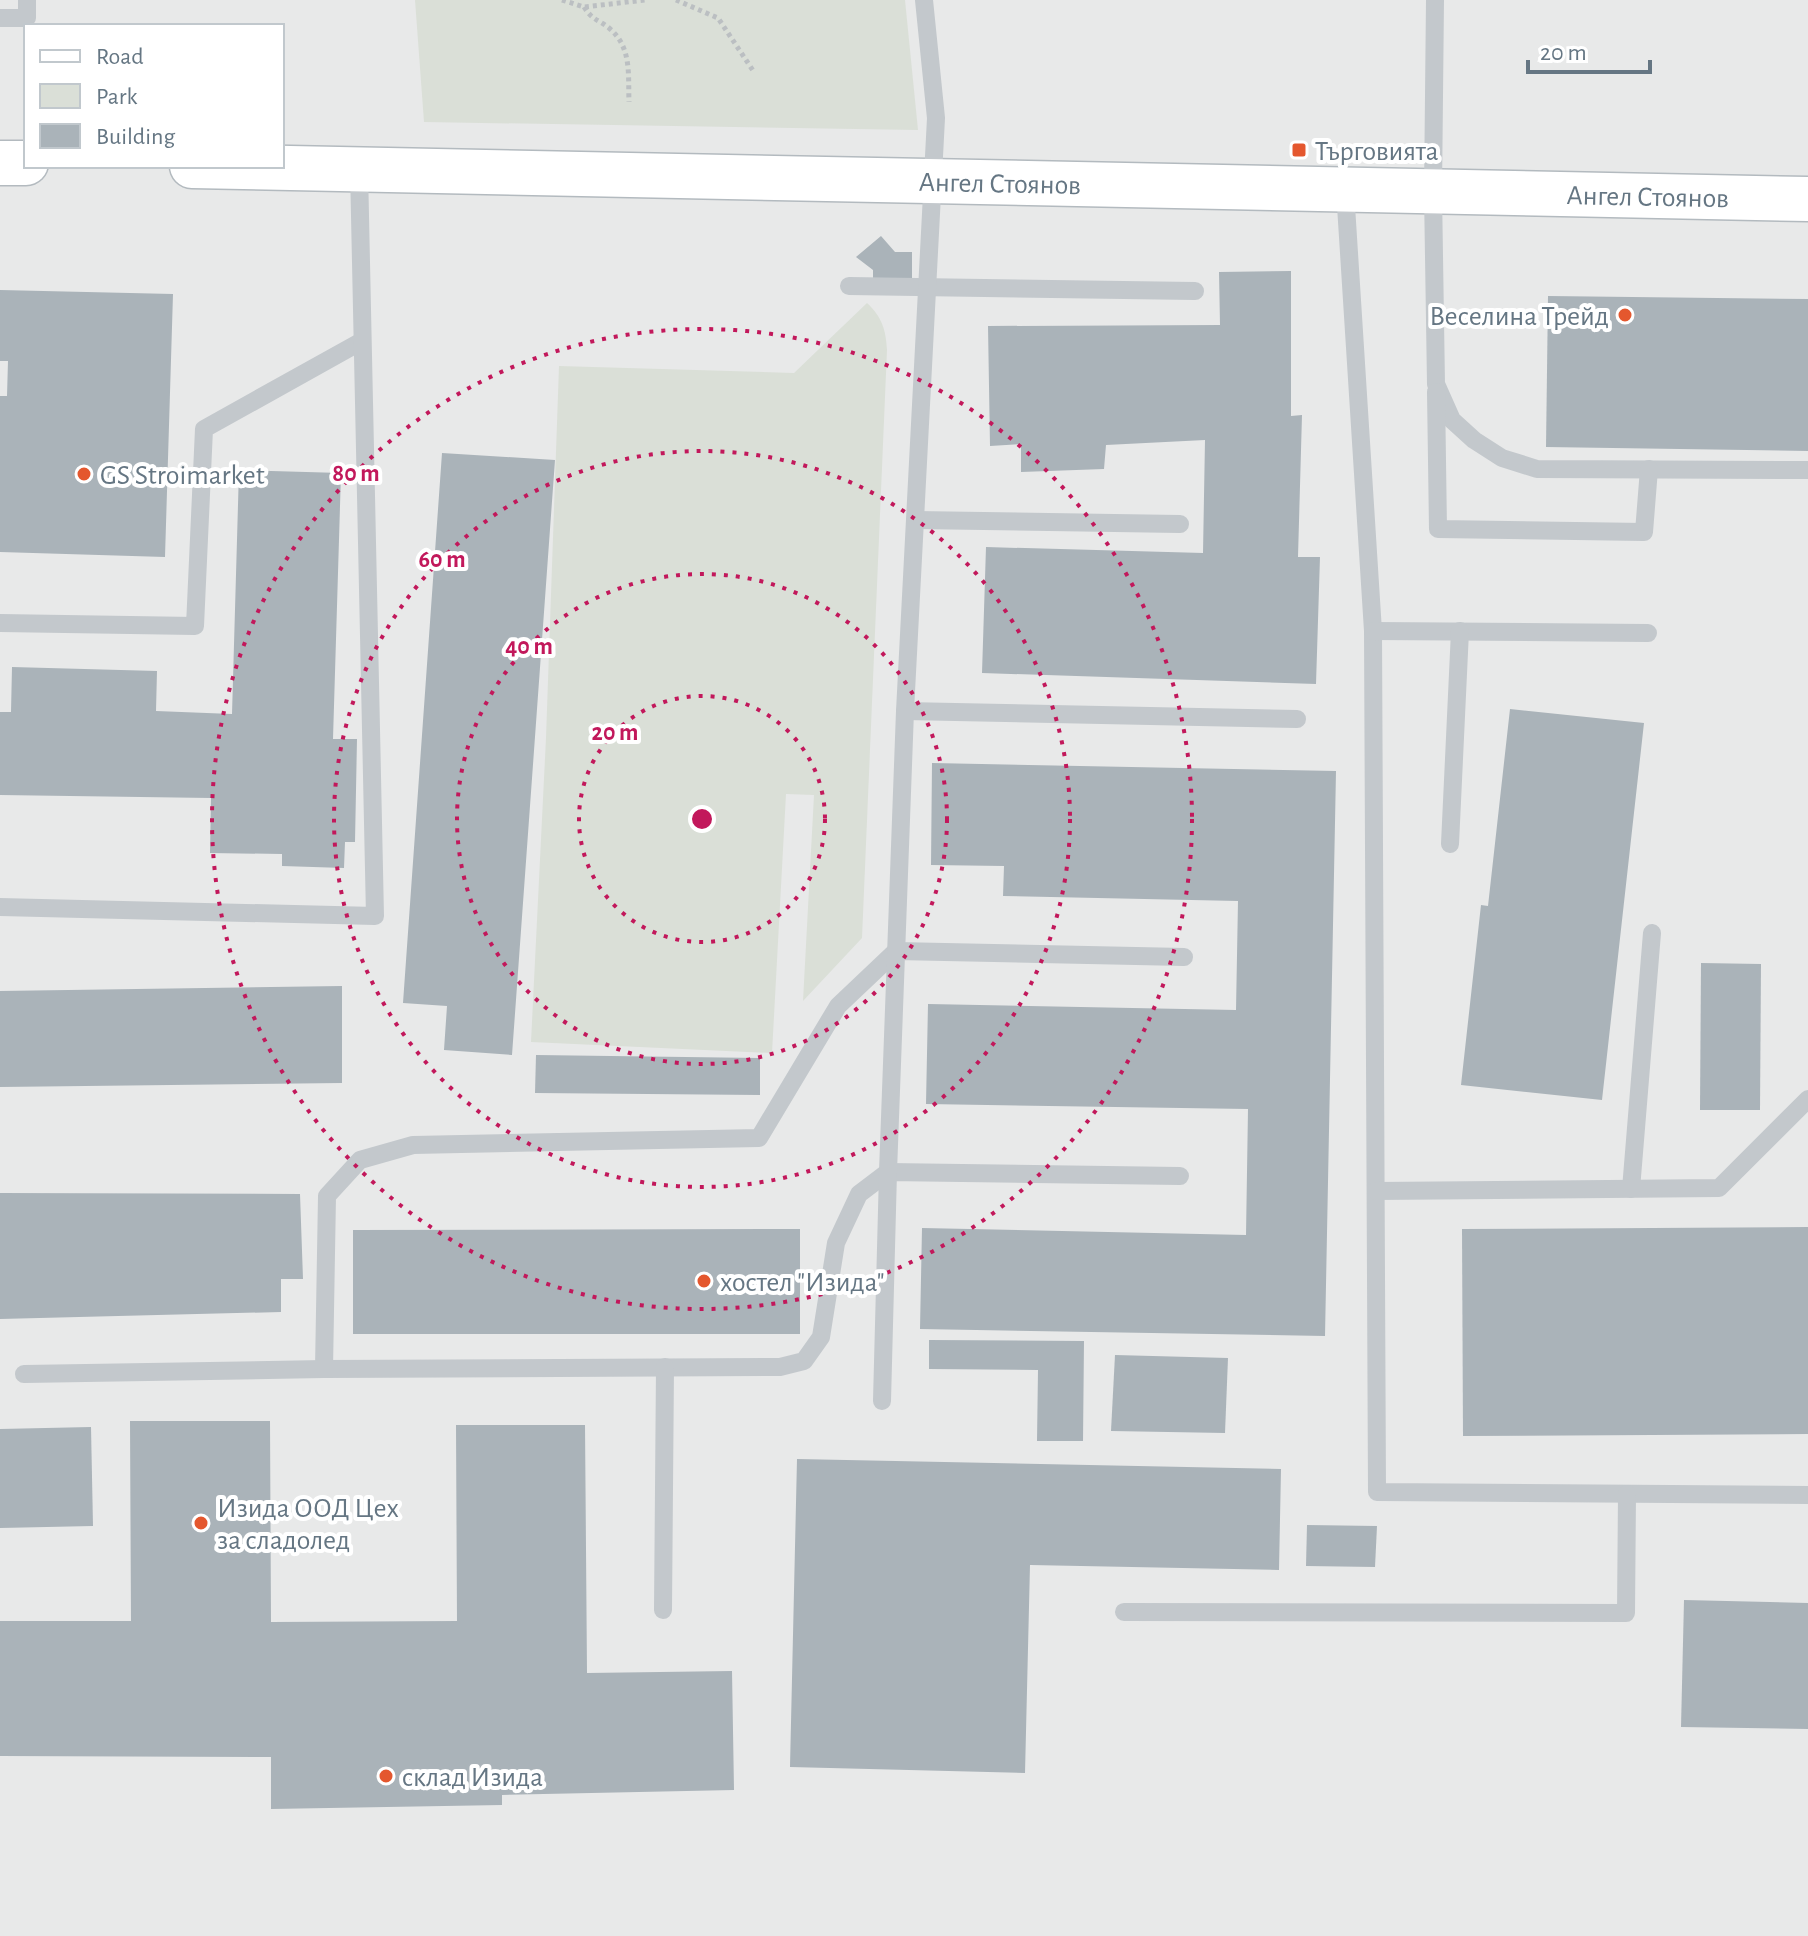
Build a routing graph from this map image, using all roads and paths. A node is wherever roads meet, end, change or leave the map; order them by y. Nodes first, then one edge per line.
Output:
1 (27, 0) edge
2 (562, 0) edge
3 (645, 0) edge
4 (676, 0) edge
5 (924, 0) edge
6 (1435, 0) edge
7 (584, 7) junction
8 (0, 18) edge
9 (754, 72) dead end
10 (629, 102) dead end
11 (0, 163) edge
12 (24, 163) edge
13 (284, 168) edge
14 (359, 169) junction
15 (932, 180) junction
16 (1345, 190) junction
17 (1433, 192) junction
18 (1808, 199) edge
19 (849, 286) dead end
20 (925, 286) junction
21 (1195, 291) dead end
22 (362, 341) junction
23 (1436, 384) junction
24 (1649, 469) junction
25 (1808, 470) edge
26 (915, 520) junction
27 (1180, 524) dead end
28 (0, 623) edge
29 (1373, 631) junction
30 (1460, 631) junction
31 (1648, 633) dead end
32 (905, 711) junction
33 (1297, 719) dead end
34 (1450, 844) dead end
35 (0, 907) edge
36 (1652, 933) dead end
37 (896, 951) junction
38 (1184, 957) dead end
39 (1808, 1099) edge
40 (888, 1172) junction
41 (1180, 1176) dead end
42 (1631, 1189) junction
43 (1376, 1191) junction
44 (665, 1367) junction
45 (324, 1369) junction
46 (24, 1374) dead end
47 (882, 1401) dead end
48 (1627, 1494) junction
49 (1808, 1495) edge
50 (663, 1610) dead end
51 (1124, 1612) dead end

1 - 8 lane
2 - 7 path
3 - 7 path
4 - 9 path
5 - 15 lane
6 - 17 lane
7 - 10 path
11 - 12 street
13 - 14 street, Ангел Стоянов
14 - 15 street, Ангел Стоянов
14 - 22 lane
15 - 16 street, Ангел Стоянов
15 - 20 lane
16 - 17 street, Ангел Стоянов
16 - 29 lane
17 - 18 street, Ангел Стоянов
17 - 23 lane
19 - 20 lane
20 - 21 lane
20 - 26 lane
22 - 28 lane
22 - 35 lane
23 - 24 lane
23 - 24 lane
24 - 25 lane
26 - 27 lane
26 - 32 lane
29 - 30 lane
29 - 43 lane
30 - 31 lane
30 - 34 lane
32 - 33 lane
32 - 37 lane
36 - 42 lane
37 - 38 lane
37 - 40 lane
37 - 45 lane
39 - 42 lane
40 - 41 lane
40 - 44 lane
40 - 47 lane
42 - 43 lane
43 - 48 lane
44 - 45 lane
44 - 50 lane
45 - 46 lane
48 - 49 lane
48 - 51 lane

